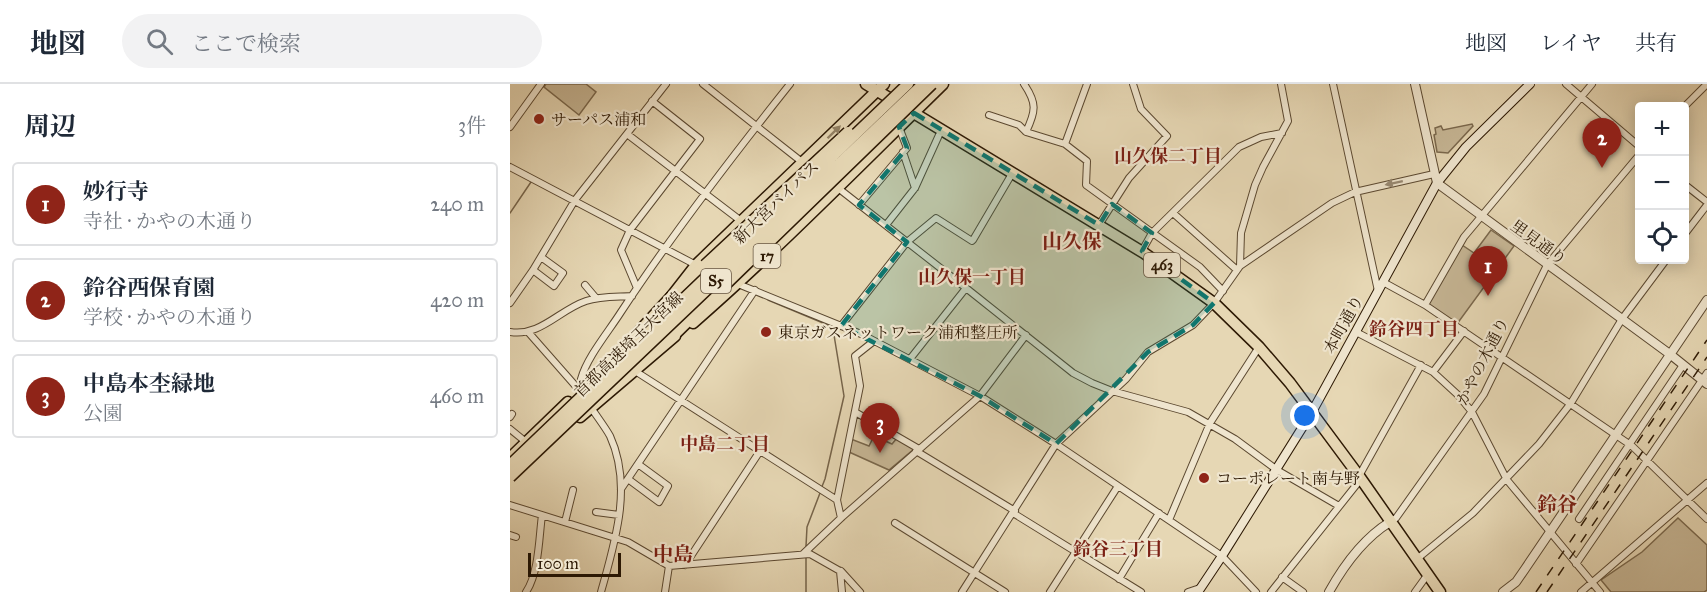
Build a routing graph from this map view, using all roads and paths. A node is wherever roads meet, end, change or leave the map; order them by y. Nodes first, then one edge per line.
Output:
1 (531, 84) edge
2 (542, 84) edge
3 (666, 84) edge
4 (790, 84) edge
5 (866, 84) edge
6 (921, 84) edge
7 (932, 84) edge
8 (943, 84) edge
9 (1024, 84) edge
10 (1087, 84) edge
11 (1133, 84) edge
12 (1281, 84) edge
13 (1333, 84) edge
14 (1415, 84) edge
15 (1530, 84) edge
16 (1566, 84) edge
17 (1592, 84) edge
18 (1707, 84) edge
19 (707, 85) edge
20 (880, 87) edge
21 (907, 87) edge
22 (537, 90) junction
23 (1581, 98) junction
24 (652, 101) junction
25 (1689, 102) edge
26 (914, 113) junction
27 (989, 115) dead end
28 (510, 127) edge
29 (757, 127) junction
30 (899, 127) junction
31 (1026, 132) junction
32 (1282, 132) junction
33 (627, 134) junction
34 (939, 135) dead end
35 (1635, 143) edge
36 (1065, 144) junction
37 (903, 152) junction
38 (1638, 156) edge
39 (802, 162) junction
40 (510, 167) edge
41 (676, 171) junction
42 (1013, 172) junction
43 (1435, 179) junction
44 (838, 188) junction
45 (915, 188) junction
46 (1689, 188) edge
47 (1355, 192) junction
48 (705, 194) junction
49 (575, 200) junction
50 (1707, 203) edge
51 (859, 204) junction
52 (1112, 204) junction
53 (1173, 213) junction
54 (1481, 216) junction
55 (741, 221) junction
56 (885, 225) junction
57 (1099, 225) junction
58 (1689, 228) edge
59 (630, 230) junction
60 (1152, 233) junction
61 (907, 242) junction
62 (664, 248) junction
63 (1142, 251) junction
64 (541, 257) junction
65 (1663, 264) edge
66 (701, 265) junction
67 (1547, 265) junction
68 (1238, 268) junction
69 (533, 270) junction
70 (1383, 282) junction
71 (738, 284) junction
72 (585, 285) dead end
73 (637, 288) junction
74 (966, 288) junction
75 (754, 290) junction
76 (1223, 291) junction
77 (1378, 291) junction
78 (513, 292) edge
79 (632, 296) junction
80 (596, 298) junction
81 (1707, 300) edge
82 (510, 303) edge
83 (1214, 303) junction
84 (1425, 305) junction
85 (1622, 319) junction
86 (841, 326) junction
87 (1464, 331) junction
88 (510, 332) edge
89 (1356, 332) junction
90 (529, 333) junction
91 (1026, 335) junction
92 (669, 340) junction
93 (874, 341) junction
94 (1259, 347) junction
95 (1671, 355) junction
96 (1502, 356) junction
97 (910, 359) junction
98 (1421, 365) junction
99 (1683, 365) junction
100 (604, 370) junction
101 (635, 371) junction
102 (1432, 372) junction
103 (1707, 373) edge
104 (581, 379) dead end
105 (1704, 382) edge
106 (580, 391) junction
107 (1112, 391) junction
108 (980, 396) junction
109 (681, 401) junction
110 (1570, 403) junction
111 (592, 409) junction
112 (855, 412) junction
113 (1312, 412) junction
114 (1472, 412) junction
115 (580, 417) junction
116 (1209, 423) junction
117 (510, 429) edge
118 (1617, 435) junction
119 (526, 442) junction
120 (1056, 444) junction
121 (1630, 444) junction
122 (918, 450) junction
123 (760, 451) junction
124 (510, 458) edge
125 (1648, 460) junction
126 (638, 464) junction
127 (510, 465) edge
128 (1277, 470) junction
129 (510, 477) edge
130 (1360, 478) junction
131 (628, 479) junction
132 (1507, 480) junction
133 (1707, 483) edge
134 (510, 484) edge
135 (1118, 486) junction
136 (621, 489) junction
137 (573, 490) dead end
138 (837, 500) junction
139 (1688, 500) junction
140 (1340, 506) junction
141 (510, 507) edge
142 (596, 512) dead end
143 (1014, 512) junction
144 (1159, 513) junction
145 (542, 515) junction
146 (619, 515) junction
147 (841, 518) junction
148 (1579, 519) dead end
149 (1707, 519) edge
150 (1169, 520) junction
151 (565, 522) junction
152 (1390, 522) junction
153 (895, 523) dead end
154 (1550, 532) junction
155 (616, 538) junction
156 (1076, 552) junction
157 (803, 554) junction
158 (1222, 556) junction
159 (1417, 559) junction
160 (685, 564) junction
161 (1576, 564) junction
162 (669, 566) junction
163 (840, 571) junction
164 (974, 573) junction
165 (1428, 574) junction
166 (1282, 577) junction
167 (1119, 579) junction
168 (1592, 582) junction
169 (1199, 590) edge
170 (526, 592) edge
171 (601, 592) edge
172 (665, 592) edge
173 (842, 592) edge
174 (860, 592) edge
175 (962, 592) edge
176 (1005, 592) edge
177 (1050, 592) edge
178 (1141, 592) edge
179 (1188, 592) edge
180 (1256, 592) edge
181 (1271, 592) edge
182 (1303, 592) edge
183 (1329, 592) edge
184 (1415, 592) edge
185 (1440, 592) edge
186 (1503, 592) edge
187 (1581, 592) edge
188 (1600, 592) edge

1 - 22 street
2 - 22 street
3 - 24 street
4 - 29 street
5 - 20 highway, 463
6 - 21 highway
6 - 129 highway, 首都高速埼玉大宮線 / S5, bridge
7 - 92 highway, bridge
8 - 26 highway, 17
9 - 31 street
10 - 36 street
11 - 52 street
12 - 32 street
13 - 47 street
14 - 43 street
15 - 43 main road, 本町通り
16 - 23 street
17 - 23 street
18 - 25 street
19 - 29 street
20 - 26 highway, 463
39 -> 20 highway
21 - 66 highway, bridge
21 - 127 highway, 首都高速埼玉大宮線 / S5, bridge
22 - 28 street
23 - 35 street
23 - 54 street
24 - 33 street
24 - 41 street
26 - 30 highway, 17
26 - 42 highway, 463
27 - 31 street
29 - 39 street
29 - 48 street
30 - 37 street
30 - 44 highway, 17
31 - 36 street
32 - 53 street
32 - 68 street
33 - 41 street
33 - 49 street
34 - 45 street
36 - 52 street
37 - 45 street
37 - 51 street
38 - 67 street, かやの木通り
39 - 55 highway
40 - 49 street
41 - 48 street
41 - 59 street
42 - 57 highway, 463
42 - 61 street
43 -> 47 street
43 - 54 street, 里見通り
43 - 70 main road, 本町通り
44 - 51 street
44 - 71 highway, 17
45 - 56 street
46 - 50 street
47 - 68 street
47 - 77 street
48 - 55 street
48 - 62 street
49 - 59 street
49 - 64 street
50 - 58 street
51 - 56 street
52 - 57 street
52 - 60 street
53 - 60 street
53 - 68 street
54 - 67 street, 里見通り
54 - 84 street
55 - 66 highway
56 - 61 street
57 - 63 highway, 463
59 - 62 street
59 - 73 street
60 - 63 street
60 - 76 street
61 - 74 street
61 - 86 street
62 - 66 street
62 - 73 street
63 - 83 highway, 463
64 - 69 street
64 - 69 street
65 - 85 street
66 - 100 highway, 17
67 - 85 street, 里見通り
67 - 96 street, かやの木通り
68 - 76 street
69 - 78 street
70 - 77 main road, 本町通り
70 - 84 street
71 - 75 street
71 - 92 highway, 17
72 - 80 street
73 - 79 street
74 - 91 street
74 - 97 street
75 - 86 street
75 - 109 street
76 - 83 street
77 - 89 main road, 本町通り
78 - 82 street
79 - 80 street
79 - 104 street
80 - 90 street
81 - 95 street
83 - 94 highway, 463
83 - 107 street
84 - 87 street
85 - 95 street, 里見通り
85 - 110 street
86 - 93 street
87 - 96 street
87 - 102 street
88 - 90 street
89 - 98 street
89 - 113 main road, 本町通り
90 - 106 street
91 - 107 street
91 - 108 street
92 - 101 highway, 17
93 - 97 street
93 - 112 street
94 - 113 highway, 463
94 - 116 street
95 - 99 street, 里見通り
95 - 118 street
96 - 110 street
96 - 114 street, かやの木通り
97 - 108 street
98 - 102 street
98 - 130 street
99 - 105 street, 里見通り
99 - 121 street
100 - 106 highway, 新大宮バイパス / 17
100 - 115 highway, 新大宮バイパス / 17
101 - 109 street
101 - 111 highway, 17
102 - 114 street
103 - 105 street
105 - 125 street
106 - 119 highway, 新大宮バイパス / 17
107 - 116 street
107 - 120 street
108 - 120 street
108 - 122 street
109 - 123 street
109 - 126 street
110 - 118 street
110 - 132 street
111 - 115 highway, 17
111 - 136 street
112 - 122 street
112 - 138 street
113 - 128 main road, 本町通り
113 - 130 highway, 463
114 - 132 street
114 - 152 street, かやの木通り
115 - 134 highway, 新大宮バイパス / 17
116 - 128 street
116 - 150 street
117 - 119 street
118 - 121 street
118 - 154 street
119 - 124 highway, 新大宮バイパス / 17
120 - 135 street
120 - 143 street
121 - 125 street
121 - 148 street
122 - 143 street
122 - 147 street
123 - 138 street
123 - 160 street
125 - 139 street
125 - 161 street
126 - 131 street
126 - 131 street
128 - 140 street
128 - 158 main road, 本町通り
130 - 140 street
130 - 152 highway, 463
131 - 136 street
132 - 154 street
132 - 159 street
133 - 139 street
135 - 144 street
135 - 156 street
136 - 146 street
137 - 151 street
138 - 147 street
139 - 149 street
139 - 168 street
140 - 166 street
141 - 145 street
142 - 146 street
143 - 156 street
143 - 164 street
144 - 150 street
144 - 167 street
145 - 151 street
145 - 170 street
146 - 155 street
147 - 157 street
150 - 158 street
151 - 155 street
152 - 159 highway, 463
152 - 183 street
153 - 164 street
154 - 161 street
154 - 186 street
155 - 162 street
155 - 171 street
156 - 167 street
156 - 177 street
157 - 160 street
157 - 163 street
158 - 169 main road, 本町通り
158 - 180 street
159 - 165 highway, 463
160 - 162 street
161 - 168 street
162 - 172 street
163 - 173 street
163 - 174 street
164 - 175 street
164 - 176 street
165 - 184 street
165 - 185 highway, 463
166 - 181 street
166 - 182 street
167 - 178 street
168 - 187 street
168 - 188 street
169 - 179 street

